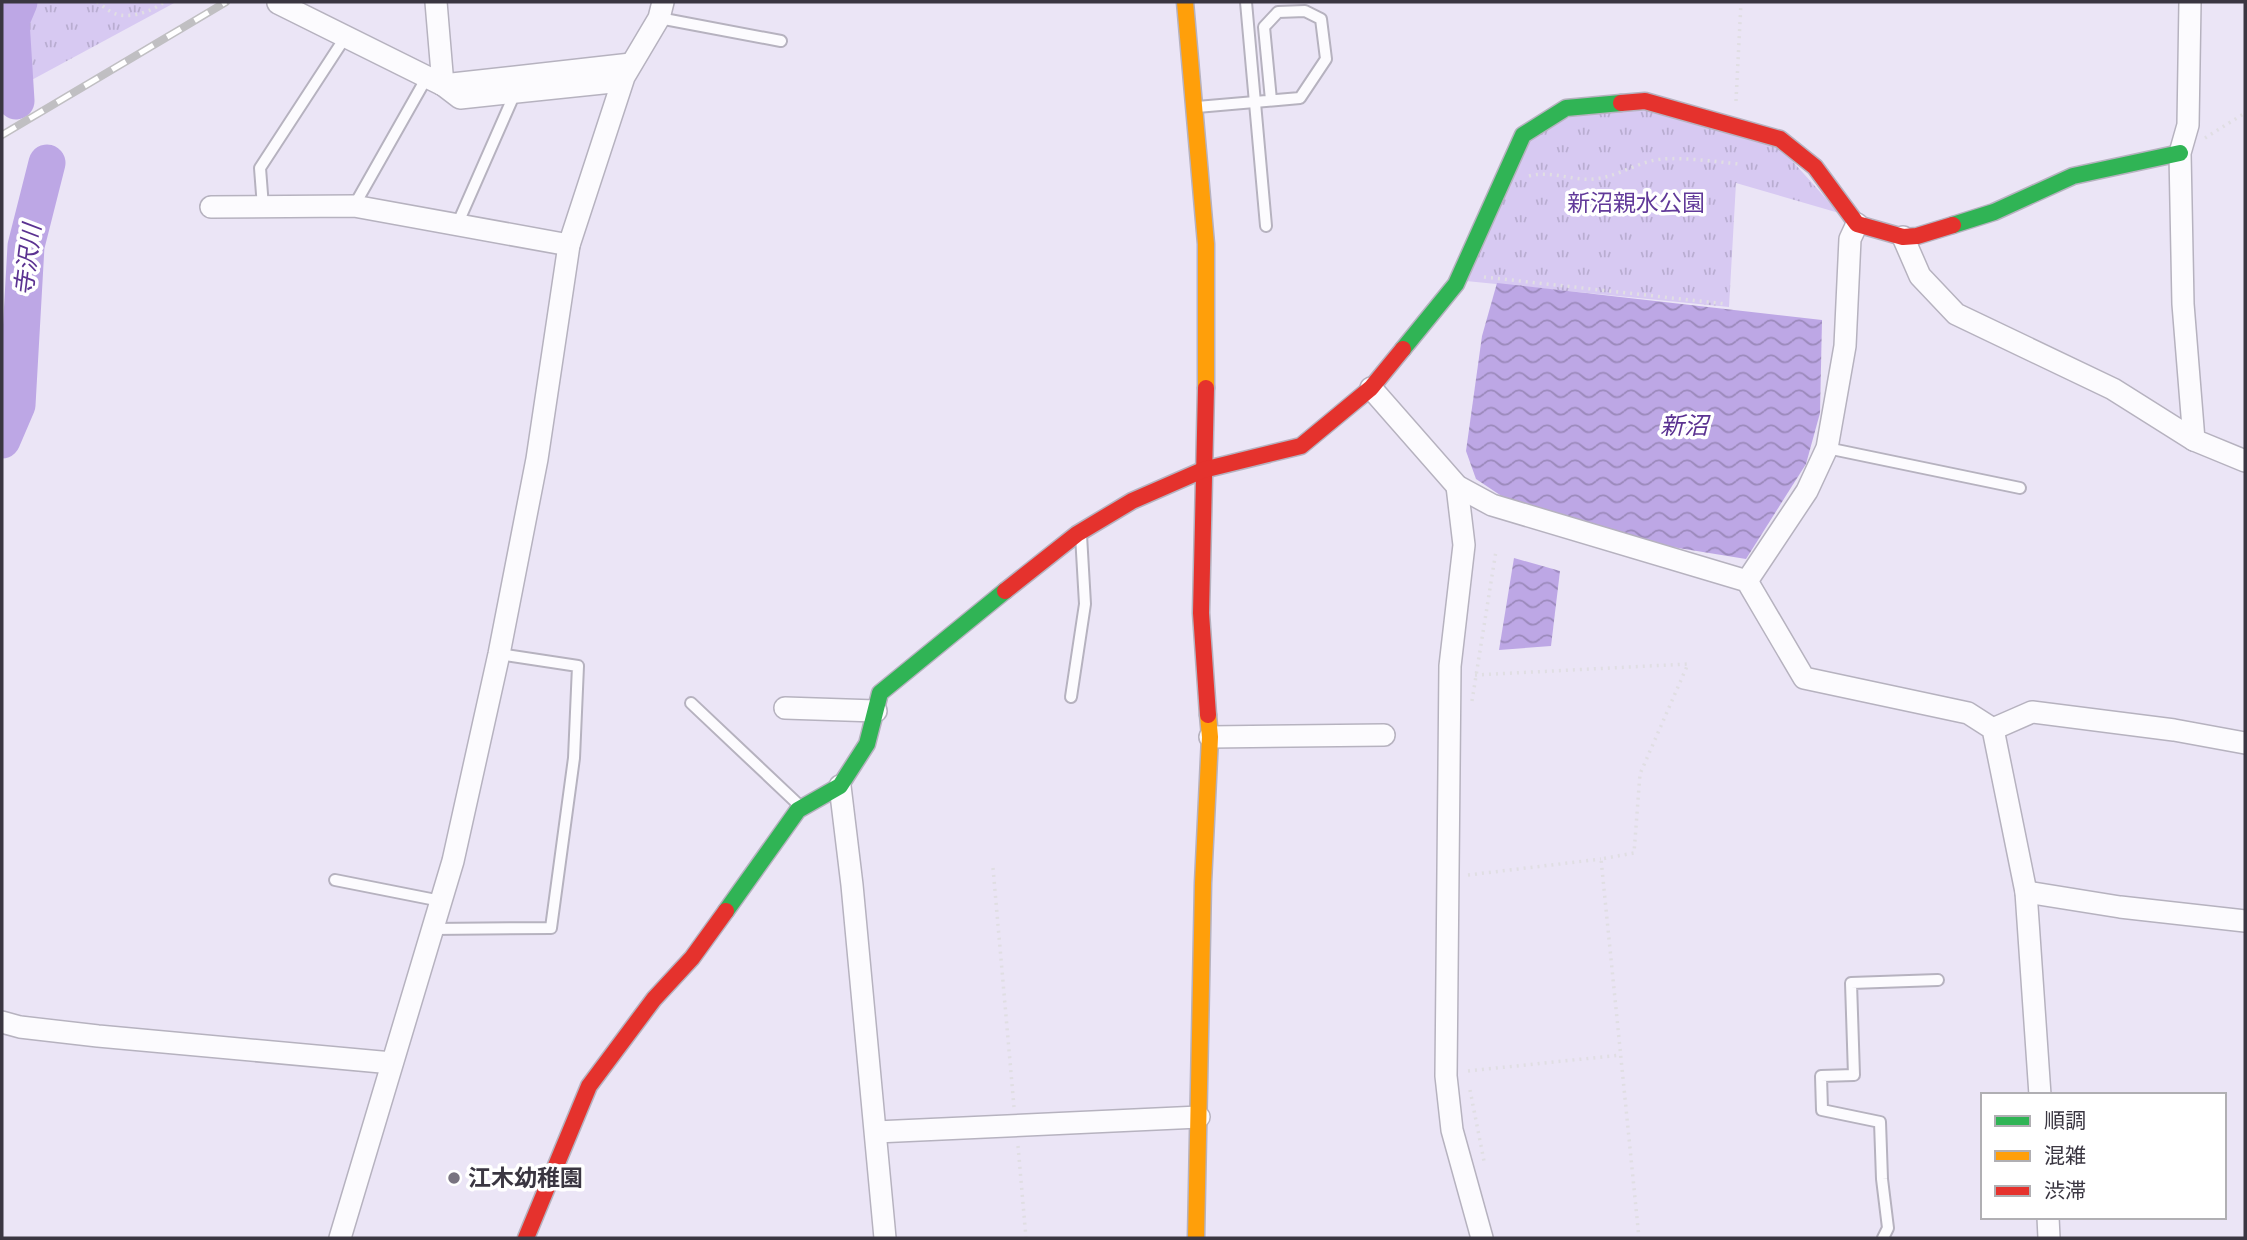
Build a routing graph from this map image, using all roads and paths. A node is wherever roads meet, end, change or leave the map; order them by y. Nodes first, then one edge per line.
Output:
1 (97, 2) edge
2 (164, 2) edge
3 (436, 2) edge
4 (1185, 2) edge
5 (1246, 2) edge
6 (1741, 2) edge
7 (2190, 2) edge
8 (278, 3) edge
9 (661, 10) edge
10 (346, 36) junction
11 (781, 41) dead end
12 (627, 73) junction
13 (435, 81) junction
14 (515, 93) junction
15 (1271, 100) junction
16 (1255, 102) junction
17 (1194, 107) junction
18 (2245, 113) edge
19 (1734, 126) junction
20 (2180, 153) junction
21 (1739, 164) dead end
22 (1527, 177) dead end
23 (354, 206) junction
24 (211, 207) dead end
25 (263, 207) junction
26 (1857, 224) junction
27 (457, 225) junction
28 (1266, 226) dead end
29 (1903, 237) junction
30 (569, 245) junction
31 (1490, 266) dead end
32 (1726, 304) dead end
33 (1371, 388) junction
34 (2194, 440) junction
35 (1827, 448) junction
36 (2245, 461) edge
37 (1203, 470) junction
38 (1457, 486) junction
39 (2020, 488) dead end
40 (1080, 532) junction
41 (1496, 551) dead end
42 (1747, 581) junction
43 (499, 654) junction
44 (1475, 675) junction
45 (1071, 697) dead end
46 (691, 703) dead end
47 (785, 708) dead end
48 (1471, 708) dead end
49 (876, 711) junction
50 (1993, 729) junction
51 (1384, 735) dead end
52 (1210, 737) junction
53 (2245, 743) edge
54 (840, 786) junction
55 (802, 808) junction
56 (1601, 859) junction
57 (993, 869) dead end
58 (335, 880) dead end
59 (1465, 884) dead end
60 (2026, 891) junction
61 (441, 901) junction
62 (2245, 921) edge
63 (432, 929) junction
64 (1938, 981) dead end
65 (2, 1022) edge
66 (1621, 1055) junction
67 (1467, 1059) dead end
68 (392, 1063) junction
69 (1469, 1083) dead end
70 (2040, 1093) edge
71 (1199, 1118) junction
72 (1016, 1126) junction
73 (876, 1132) junction
74 (1485, 1167) dead end
75 (2048, 1219) edge
76 (340, 1238) edge
77 (526, 1238) edge
78 (885, 1238) edge
79 (1026, 1238) edge
80 (1196, 1238) edge
81 (1482, 1238) edge
82 (1639, 1238) edge
83 (1883, 1238) edge
84 (2049, 1238) edge

1 - 2 path
3 - 13 street
4 - 17 street
5 - 16 lane
6 - 19 path
7 - 20 street
8 - 10 street
9 - 11 lane
9 - 12 street
10 - 13 street
10 - 25 lane
12 - 13 street
12 - 14 street
12 - 30 street
13 - 14 street
13 - 23 lane
14 - 27 lane
15 - 15 lane
15 - 16 lane
16 - 17 lane
16 - 28 lane
17 - 37 street
18 - 20 path
19 - 26 street
19 - 33 street
20 - 29 street
20 - 34 street
21 - 22 path
23 - 25 street
23 - 27 street
24 - 25 street
26 - 29 street
26 - 35 street
27 - 30 street
29 - 34 street
30 - 43 street
31 - 32 path
33 - 37 street
33 - 38 street
34 - 36 street
35 - 39 lane
35 - 42 street
37 - 40 street
37 - 52 street
38 - 42 street
38 - 81 street
40 - 45 lane
40 - 49 street
41 - 44 path
42 - 50 street
43 - 61 street
43 - 63 lane
44 - 48 path
44 - 56 path
46 - 55 lane
47 - 49 street
49 - 54 street
50 - 53 street
50 - 60 street
51 - 52 street
52 - 71 street
54 - 55 street
54 - 73 street
55 - 77 street
56 - 59 path
56 - 66 path
57 - 72 path
58 - 61 lane
60 - 62 street
60 - 70 street
61 - 63 street
63 - 68 street
64 - 83 lane
65 - 68 street
66 - 67 path
66 - 82 path
68 - 76 street
69 - 74 path
71 - 72 street
71 - 80 street
72 - 73 street
72 - 79 path
73 - 78 street
75 - 84 street

